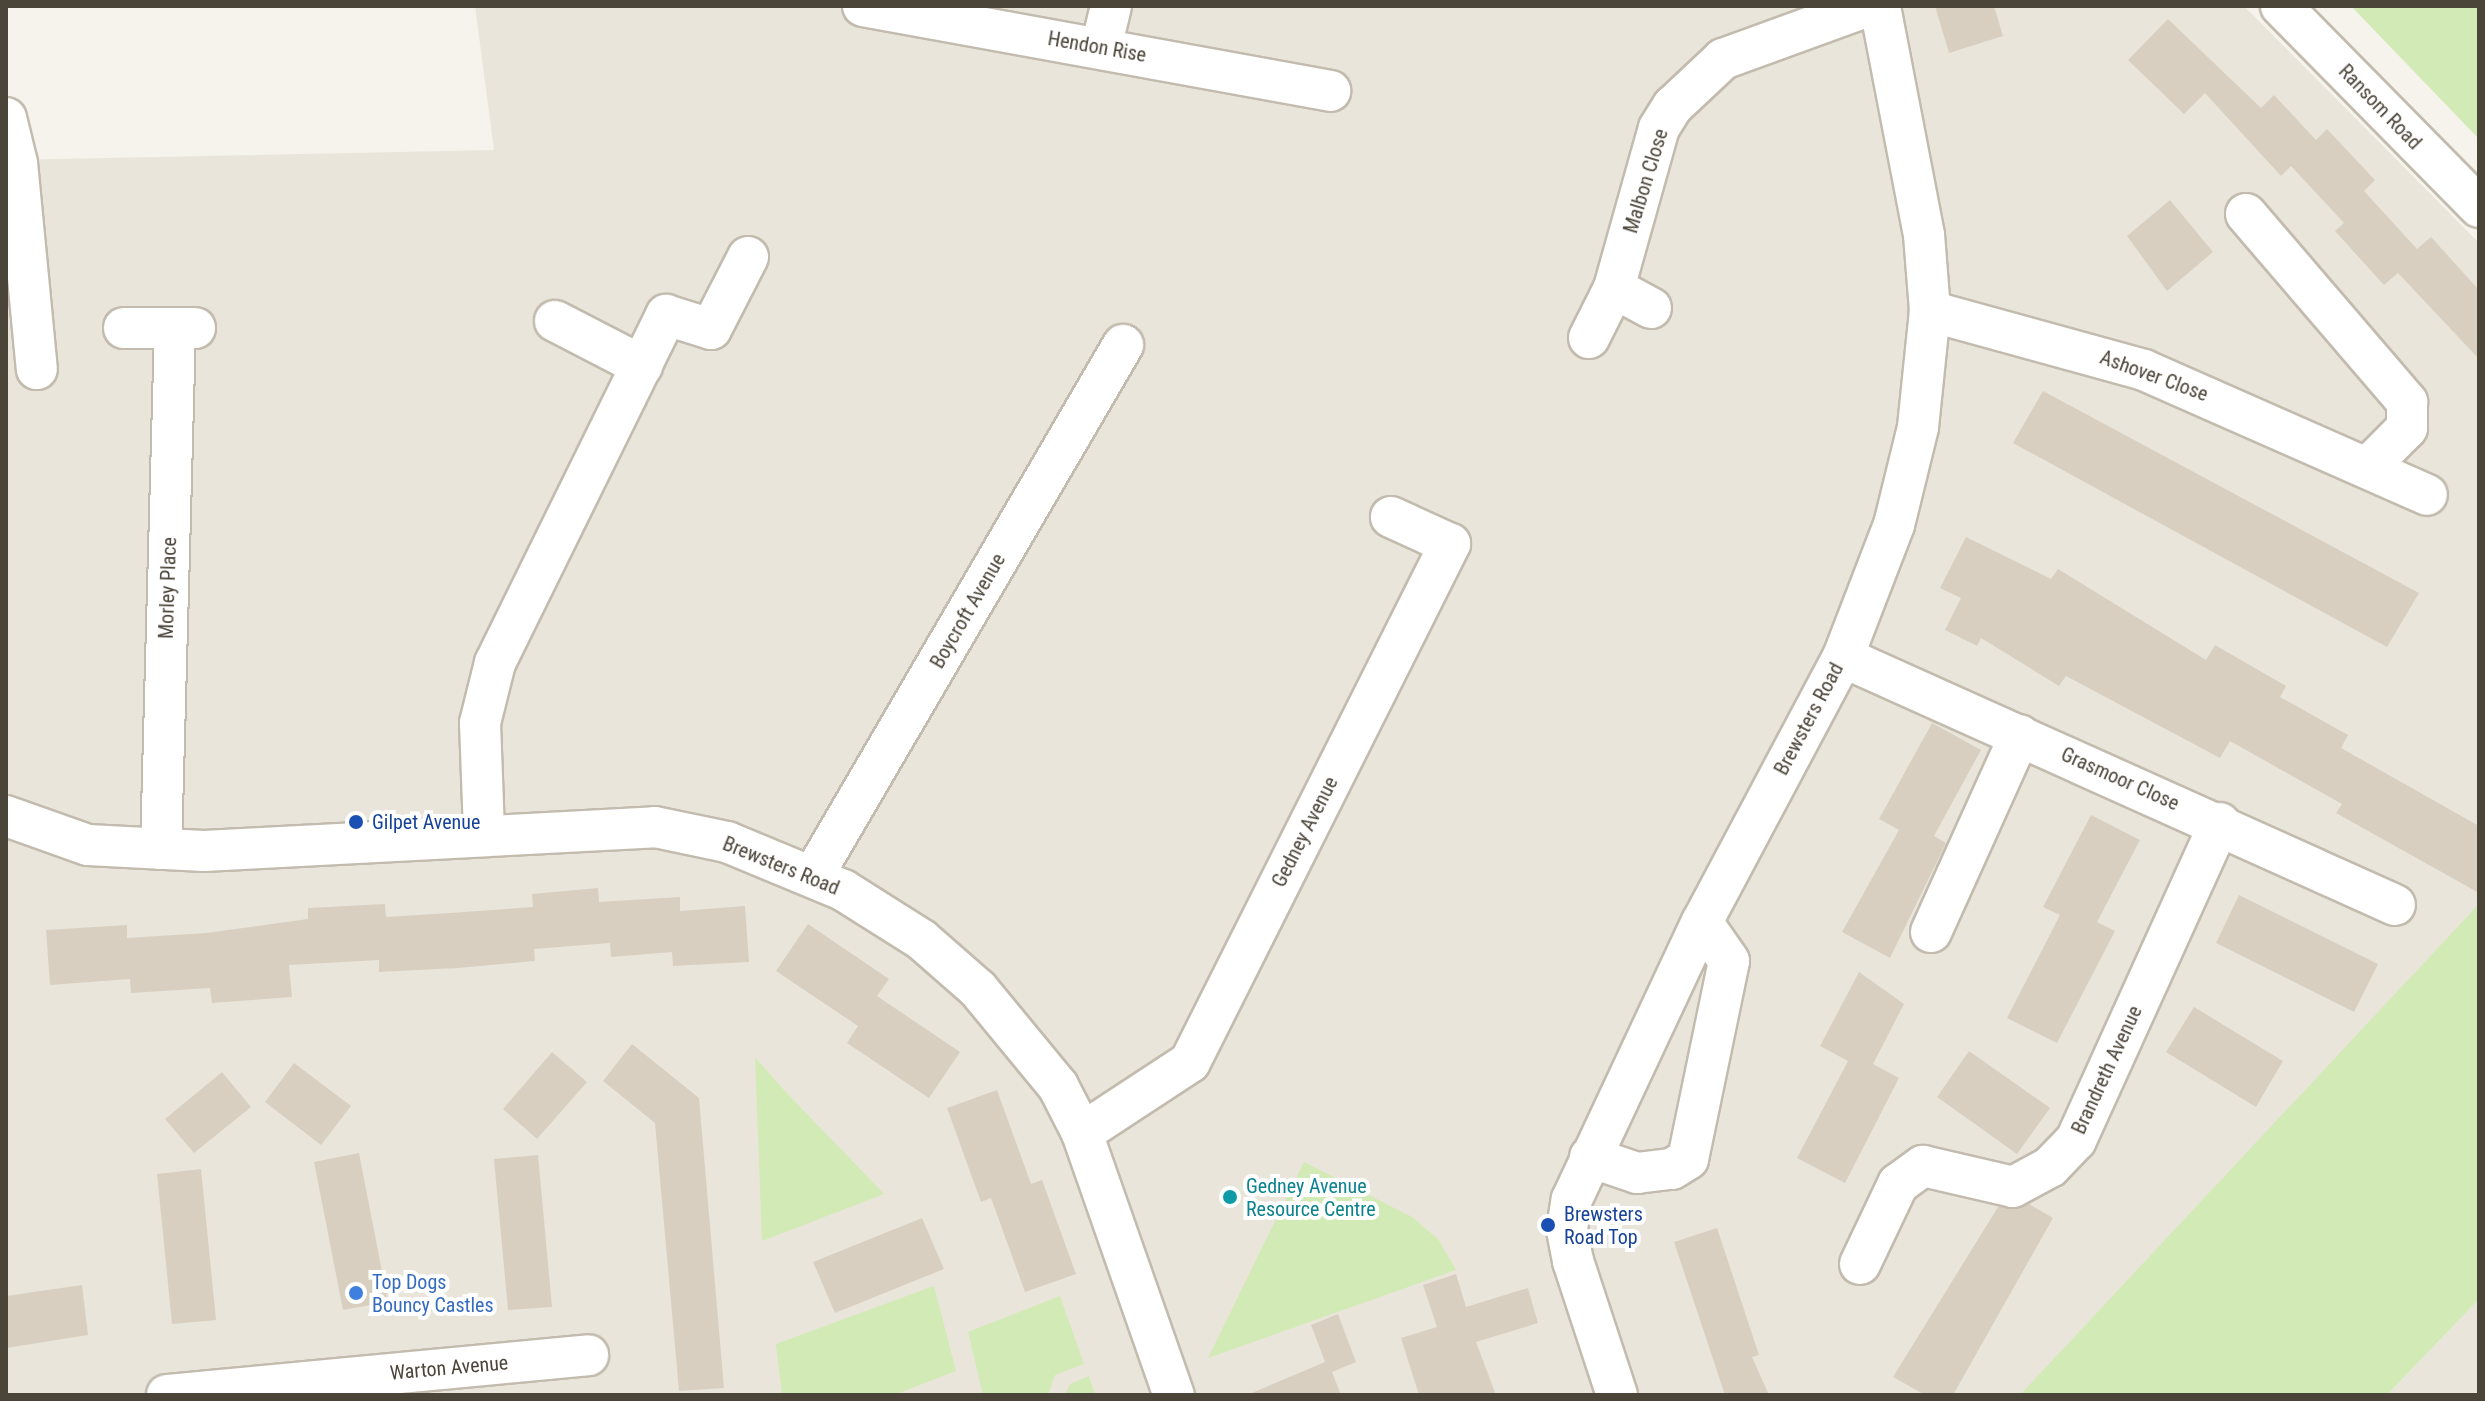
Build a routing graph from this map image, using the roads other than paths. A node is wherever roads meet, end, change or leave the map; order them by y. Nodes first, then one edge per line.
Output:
1 (863, 6) edge
2 (1111, 6) edge
3 (1869, 6) edge
4 (1880, 6) edge
5 (2281, 6) edge
6 (1101, 48) junction
7 (1330, 91) dead end
8 (6, 118) edge
9 (2479, 207) edge
10 (2246, 214) dead end
11 (748, 257) dead end
12 (1614, 288) junction
13 (1651, 308) dead end
14 (1930, 311) junction
15 (555, 321) dead end
16 (124, 328) dead end
17 (1589, 338) dead end
18 (1123, 345) dead end
19 (642, 366) junction
20 (37, 369) dead end
21 (2370, 465) junction
22 (2427, 495) dead end
23 (1391, 517) dead end
24 (1843, 657) junction
25 (2020, 735) junction
26 (6, 816) edge
27 (2220, 823) junction
28 (484, 832) junction
29 (161, 849) junction
30 (813, 876) junction
31 (2395, 905) dead end
32 (1702, 922) junction
33 (1931, 932) dead end
34 (1082, 1133) junction
35 (1590, 1157) junction
36 (1860, 1264) dead end
37 (588, 1355) dead end
38 (167, 1395) edge
39 (1174, 1395) edge
40 (1617, 1395) edge

1 - 6 street, Hendon Rise
2 - 6 street
3 - 12 street, Malbon Close
4 - 14 street, Brewsters Road
5 - 9 street, Ransom Road
6 - 7 street, Hendon Rise
8 - 20 street
10 - 21 street
11 - 19 street
12 - 13 street
12 - 17 street, Malbon Close
14 - 21 street, Ashover Close
14 - 24 street, Brewsters Road
15 - 19 street
16 - 29 street, Morley Place
18 - 30 street, Boycroft Avenue
19 - 28 street
21 - 22 street, Ashover Close
23 - 34 street, Gedney Avenue
24 - 25 street, Grasmoor Close
24 - 32 street, Brewsters Road
25 - 27 street, Grasmoor Close
25 - 33 street
26 - 29 street, Brewsters Road
27 - 31 street, Grasmoor Close
27 - 36 street, Brandreth Avenue
28 - 29 street, Brewsters Road
28 - 30 street, Brewsters Road
30 - 34 street, Brewsters Road
32 - 35 street, Brewsters Road
32 - 35 street
34 - 39 street, Brewsters Road
35 - 40 street, Brewsters Road
37 - 38 street, Warton Avenue

